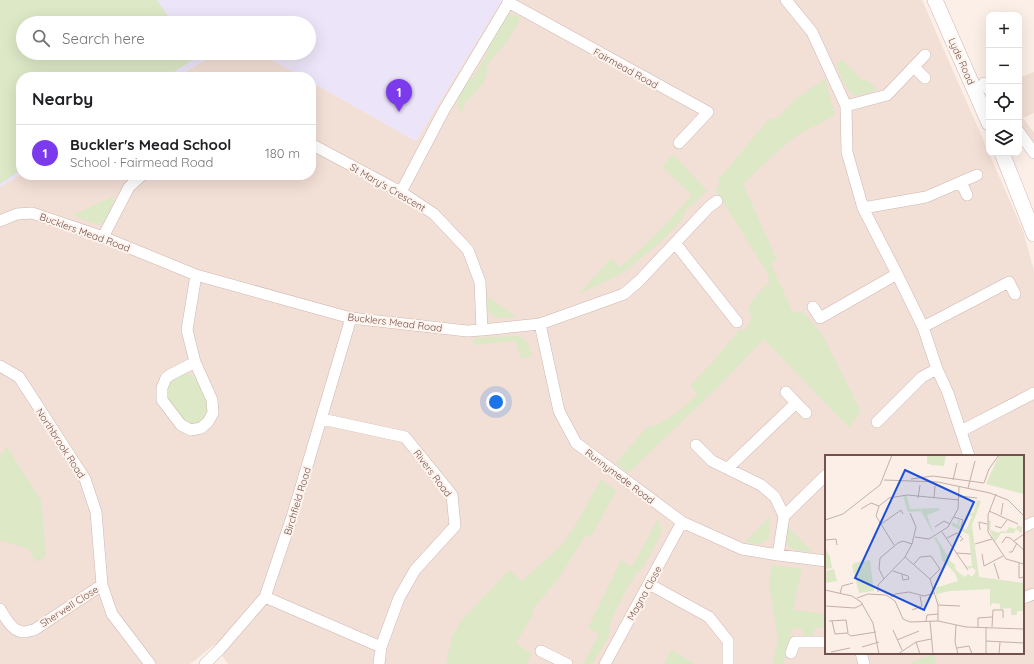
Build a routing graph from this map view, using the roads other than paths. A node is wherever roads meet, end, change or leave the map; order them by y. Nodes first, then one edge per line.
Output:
1 (786, 0) edge
2 (935, 0) edge
3 (509, 1) edge
4 (925, 55) dead end
5 (914, 67) junction
6 (925, 78) dead end
7 (846, 106) junction
8 (988, 120) edge
9 (1022, 136) edge
10 (679, 143) dead end
11 (316, 147) edge
12 (1034, 153) edge
13 (1003, 156) edge
14 (977, 175) dead end
15 (137, 180) edge
16 (961, 182) junction
17 (401, 192) junction
18 (967, 195) dead end
19 (717, 201) dead end
20 (863, 208) junction
21 (0, 221) edge
22 (1034, 234) edge
23 (103, 237) junction
24 (675, 243) junction
25 (897, 274) junction
26 (196, 275) junction
27 (1015, 294) dead end
28 (813, 307) dead end
29 (351, 318) junction
30 (737, 322) dead end
31 (540, 324) junction
32 (923, 328) junction
33 (482, 330) junction
34 (194, 362) junction
35 (0, 366) edge
36 (937, 369) junction
37 (786, 392) dead end
38 (1034, 393) edge
39 (796, 403) junction
40 (806, 414) dead end
41 (322, 419) junction
42 (878, 422) dead end
43 (961, 431) junction
44 (696, 445) dead end
45 (969, 455) edge
46 (728, 468) junction
47 (825, 476) edge
48 (784, 516) junction
49 (682, 522) junction
50 (778, 556) junction
51 (825, 561) edge
52 (102, 584) junction
53 (650, 584) junction
54 (1034, 594) edge
55 (265, 597) junction
56 (1024, 598) edge
57 (0, 609) edge
58 (825, 642) edge
59 (794, 643) dead end
60 (381, 647) junction
61 (541, 651) dead end
62 (860, 654) edge
63 (150, 664) edge
64 (204, 664) edge
65 (379, 664) edge
66 (567, 664) edge
67 (605, 664) edge
68 (728, 664) edge
69 (864, 664) edge

1 - 7 street
2 - 8 street, Lyde Road
3 - 10 street, Fairmead Road
3 - 17 street, Fairmead Road
4 - 5 street
5 - 6 street
5 - 7 street
7 - 20 street
9 - 12 street
11 - 17 street, St Mary's Crescent
13 - 22 street
14 - 16 street
15 - 23 street
16 - 18 street
16 - 20 street
17 - 33 street, St Mary's Crescent
19 - 24 street, Bucklers Mead Road
20 - 25 street
21 - 23 street, Bucklers Mead Road
23 - 26 street, Bucklers Mead Road
24 - 30 street
24 - 31 street, Bucklers Mead Road
25 - 28 street
25 - 32 street
26 - 29 street, Bucklers Mead Road
26 - 34 street
27 - 32 street
29 - 33 street, Bucklers Mead Road
29 - 41 street, Birchfield Road
31 - 33 street, Bucklers Mead Road
31 - 49 street, Runnymede Road
32 - 36 street
34 - 34 street
35 - 52 street, Northbrook Road
36 - 42 street
36 - 43 street
37 - 39 street
38 - 43 street
39 - 40 street
39 - 46 street
41 - 55 street, Birchfield Road
41 - 60 street, Rivers Road
43 - 45 street
44 - 46 street
46 - 48 street
47 - 48 street
48 - 50 street
49 - 50 street, Runnymede Road
49 - 53 street, Magna Close
50 - 51 street, Runnymede Road
52 - 57 street, Sherwell Close
52 - 63 street, Northbrook Road
53 - 67 street, Magna Close
53 - 68 street
54 - 56 street
55 - 60 street
55 - 64 street, Birchfield Road
58 - 59 street
60 - 65 street, Rivers Road
61 - 66 street
62 - 69 street

